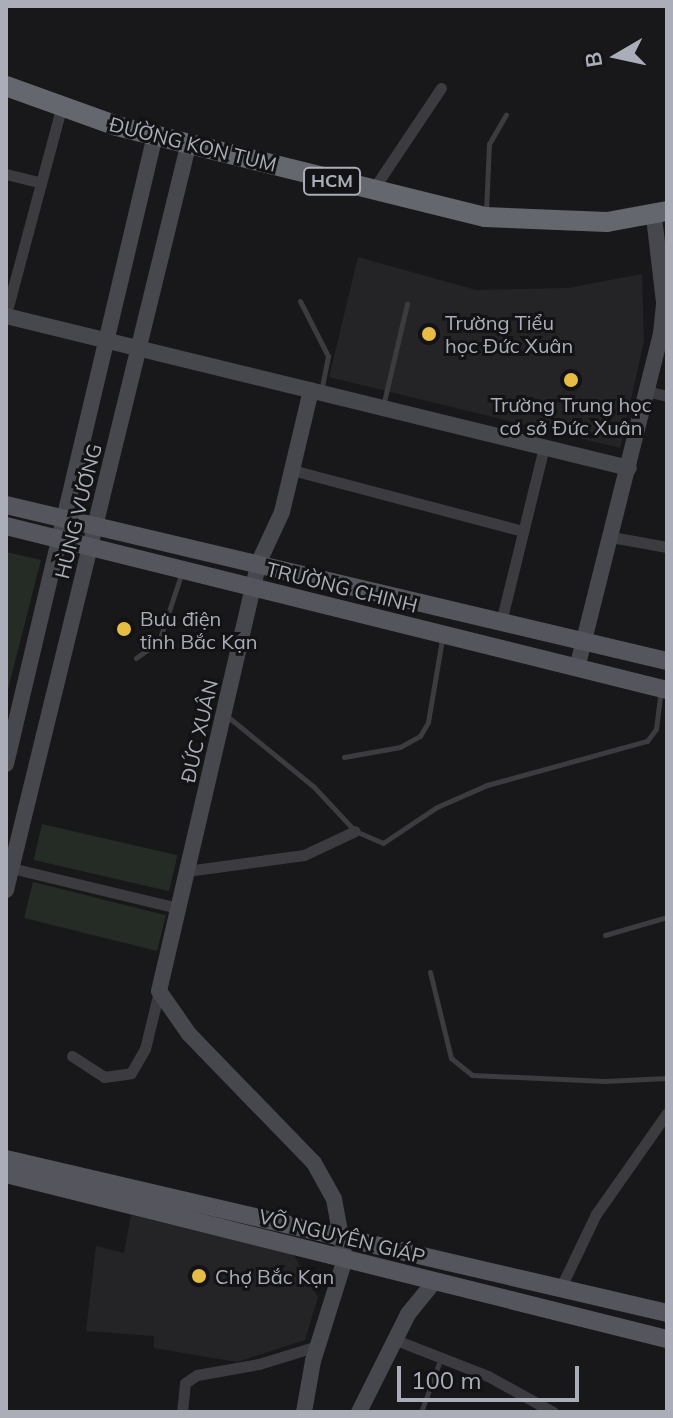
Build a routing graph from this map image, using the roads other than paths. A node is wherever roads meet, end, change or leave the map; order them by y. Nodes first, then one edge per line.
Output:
1 (6, 86) edge
2 (441, 88) dead end
3 (61, 109) junction
4 (506, 114) dead end
5 (155, 135) junction
6 (189, 142) junction
7 (6, 174) edge
8 (41, 183) junction
9 (372, 192) junction
10 (660, 214) edge
11 (485, 217) junction
12 (300, 301) dead end
13 (407, 304) dead end
14 (6, 315) edge
15 (107, 340) junction
16 (139, 347) junction
17 (316, 391) junction
18 (647, 391) junction
19 (667, 396) edge
20 (383, 407) junction
21 (544, 447) junction
22 (629, 468) junction
23 (292, 470) junction
24 (6, 505) edge
25 (65, 519) junction
26 (95, 525) junction
27 (6, 526) edge
28 (523, 531) junction
29 (611, 537) junction
30 (61, 540) junction
31 (90, 547) junction
32 (667, 547) edge
33 (258, 564) junction
34 (183, 570) junction
35 (253, 587) junction
36 (449, 610) junction
37 (501, 622) junction
38 (443, 634) junction
39 (584, 641) junction
40 (136, 658) dead end
41 (667, 661) edge
42 (577, 668) junction
43 (664, 689) edge
44 (224, 713) junction
45 (344, 757) dead end
46 (6, 764) edge
47 (355, 831) junction
48 (9, 868) edge
49 (187, 871) junction
50 (6, 890) edge
51 (178, 908) junction
52 (667, 917) edge
53 (605, 935) dead end
54 (430, 972) dead end
55 (159, 991) junction
56 (72, 1056) dead end
57 (667, 1078) edge
58 (666, 1116) edge
59 (6, 1159) edge
60 (6, 1174) edge
61 (341, 1237) junction
62 (345, 1259) junction
63 (434, 1282) junction
64 (560, 1289) junction
65 (667, 1313) edge
66 (667, 1339) edge
67 (396, 1340) junction
68 (317, 1346) junction
69 (440, 1360) junction
70 (182, 1412) edge
71 (304, 1412) edge
72 (359, 1412) edge
73 (421, 1412) edge
74 (553, 1412) edge

1 - 3 highway, ĐƯỜNG KON TUM / HCM
2 - 9 street
3 - 5 highway, ĐƯỜNG KON TUM / HCM
3 - 8 street
4 - 11 lane
5 - 6 highway, ĐƯỜNG KON TUM / HCM
5 - 15 street, HÙNG VƯƠNG
6 - 9 highway, ĐƯỜNG KON TUM / HCM
6 - 16 street, HÙNG VƯƠNG
7 - 8 street
8 - 14 street
9 - 11 highway, ĐƯỜNG KON TUM / HCM
10 - 11 highway, ĐƯỜNG KON TUM / HCM
10 - 18 street
12 - 17 lane
13 - 20 lane
14 - 15 street
15 - 16 street
15 - 25 street, HÙNG VƯƠNG
16 - 17 street
16 - 26 street, HÙNG VƯƠNG
17 - 20 street
17 - 23 street, ĐỨC XUÂN
18 - 19 street
18 - 22 street
20 - 21 street
21 - 22 street
21 - 28 street
22 - 29 street
23 - 28 street
23 - 33 street, ĐỨC XUÂN
24 - 25 main road, TRƯỜNG CHINH
25 - 26 main road, TRƯỜNG CHINH
25 - 30 street, HÙNG VƯƠNG
26 - 31 street, HÙNG VƯƠNG
26 - 33 main road, TRƯỜNG CHINH
27 - 30 main road, TRƯỜNG CHINH
28 - 37 street
29 - 32 street
29 - 39 street
30 - 31 main road, TRƯỜNG CHINH
30 - 46 street, HÙNG VƯƠNG
31 - 34 main road, TRƯỜNG CHINH
31 - 48 street, HÙNG VƯƠNG
33 - 35 street, ĐỨC XUÂN
33 - 36 main road, TRƯỜNG CHINH
34 - 35 main road, TRƯỜNG CHINH
34 - 40 lane
35 - 38 main road, TRƯỜNG CHINH
35 - 44 street, ĐỨC XUÂN
36 - 37 main road, TRƯỜNG CHINH
36 - 38 main road
37 - 39 main road, TRƯỜNG CHINH
38 - 42 main road, TRƯỜNG CHINH
38 - 45 lane
39 - 41 main road, TRƯỜNG CHINH
39 - 42 street
42 - 43 main road, TRƯỜNG CHINH
43 - 47 lane
44 - 47 lane
44 - 49 street, ĐỨC XUÂN
47 - 49 street
48 - 50 street, HÙNG VƯƠNG
48 - 51 street
49 - 51 street, ĐỨC XUÂN
51 - 55 street, ĐỨC XUÂN
52 - 53 lane
54 - 57 lane
55 - 56 street, ĐỨC XUÂN
55 - 61 street
58 - 64 street
59 - 61 main road, VÕ NGUYÊN GIÁP
60 - 62 main road, VÕ NGUYÊN GIÁP
61 - 62 street
61 - 64 main road, VÕ NGUYÊN GIÁP
62 - 63 main road, VÕ NGUYÊN GIÁP
62 - 68 street
63 - 66 main road, VÕ NGUYÊN GIÁP
63 - 67 street
64 - 65 main road, VÕ NGUYÊN GIÁP
67 - 69 street
67 - 72 street
68 - 70 street
68 - 71 street
69 - 73 lane
69 - 74 street

